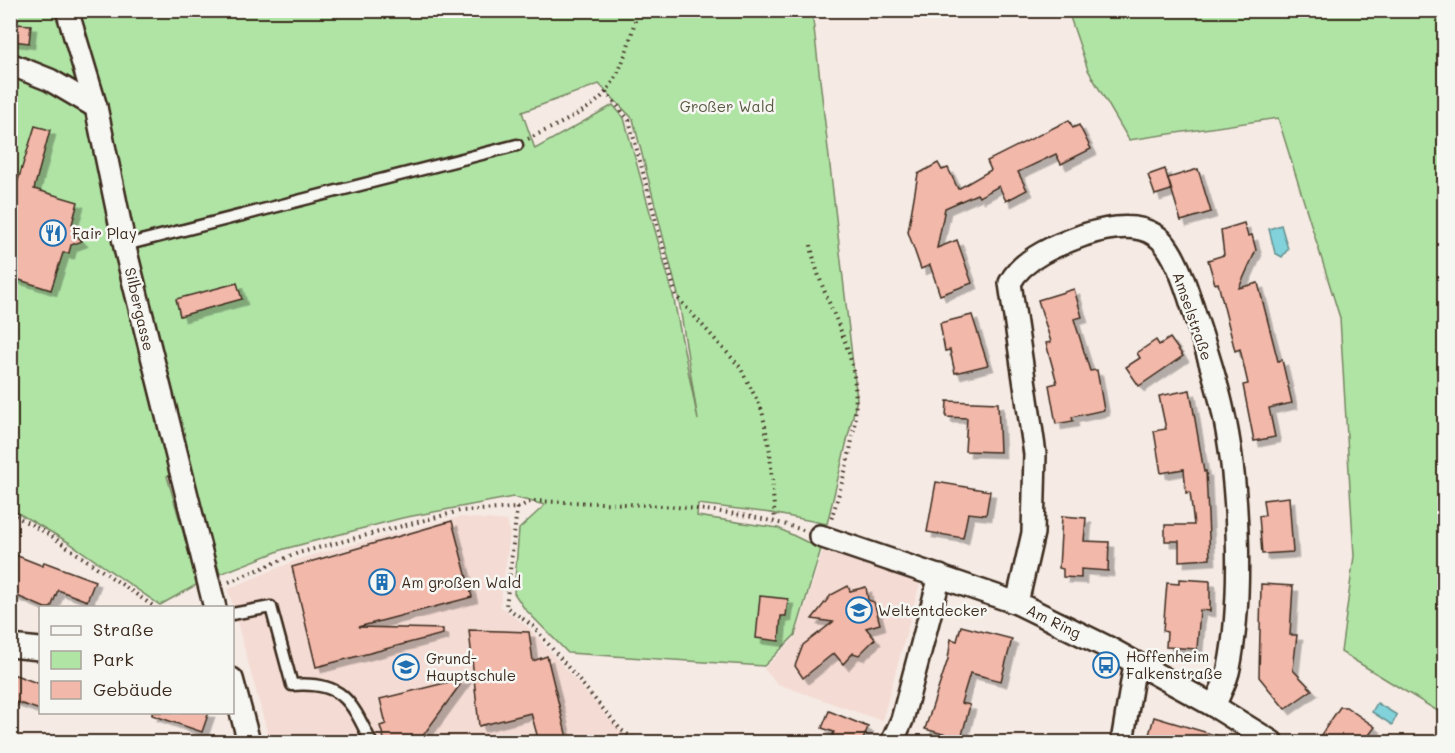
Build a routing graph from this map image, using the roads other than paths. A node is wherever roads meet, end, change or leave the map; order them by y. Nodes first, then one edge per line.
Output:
1 (67, 10) edge
2 (10, 64) edge
3 (96, 107) junction
4 (517, 145) road end
5 (125, 245) junction
6 (823, 537) road end
7 (940, 576) junction
8 (213, 598) edge
9 (1017, 603) junction
10 (234, 614) edge
11 (10, 646) edge
12 (39, 649) edge
13 (1135, 664) junction
14 (234, 686) edge
15 (1214, 706) junction
16 (249, 742) edge
17 (371, 742) edge
18 (892, 742) edge
19 (1122, 742) edge
20 (1272, 742) edge

1 - 3 street, Silbergasse
2 - 3 street
3 - 5 street, Silbergasse
4 - 5 lane
5 - 8 street, Silbergasse
6 - 7 street, Am Ring
7 - 9 street, Am Ring
7 - 18 street
9 - 13 street, Am Ring
9 - 15 street, Amselstraße
10 - 17 lane
11 - 12 street
13 - 15 street, Am Ring
13 - 19 street
14 - 16 street
15 - 20 street, Am Ring

